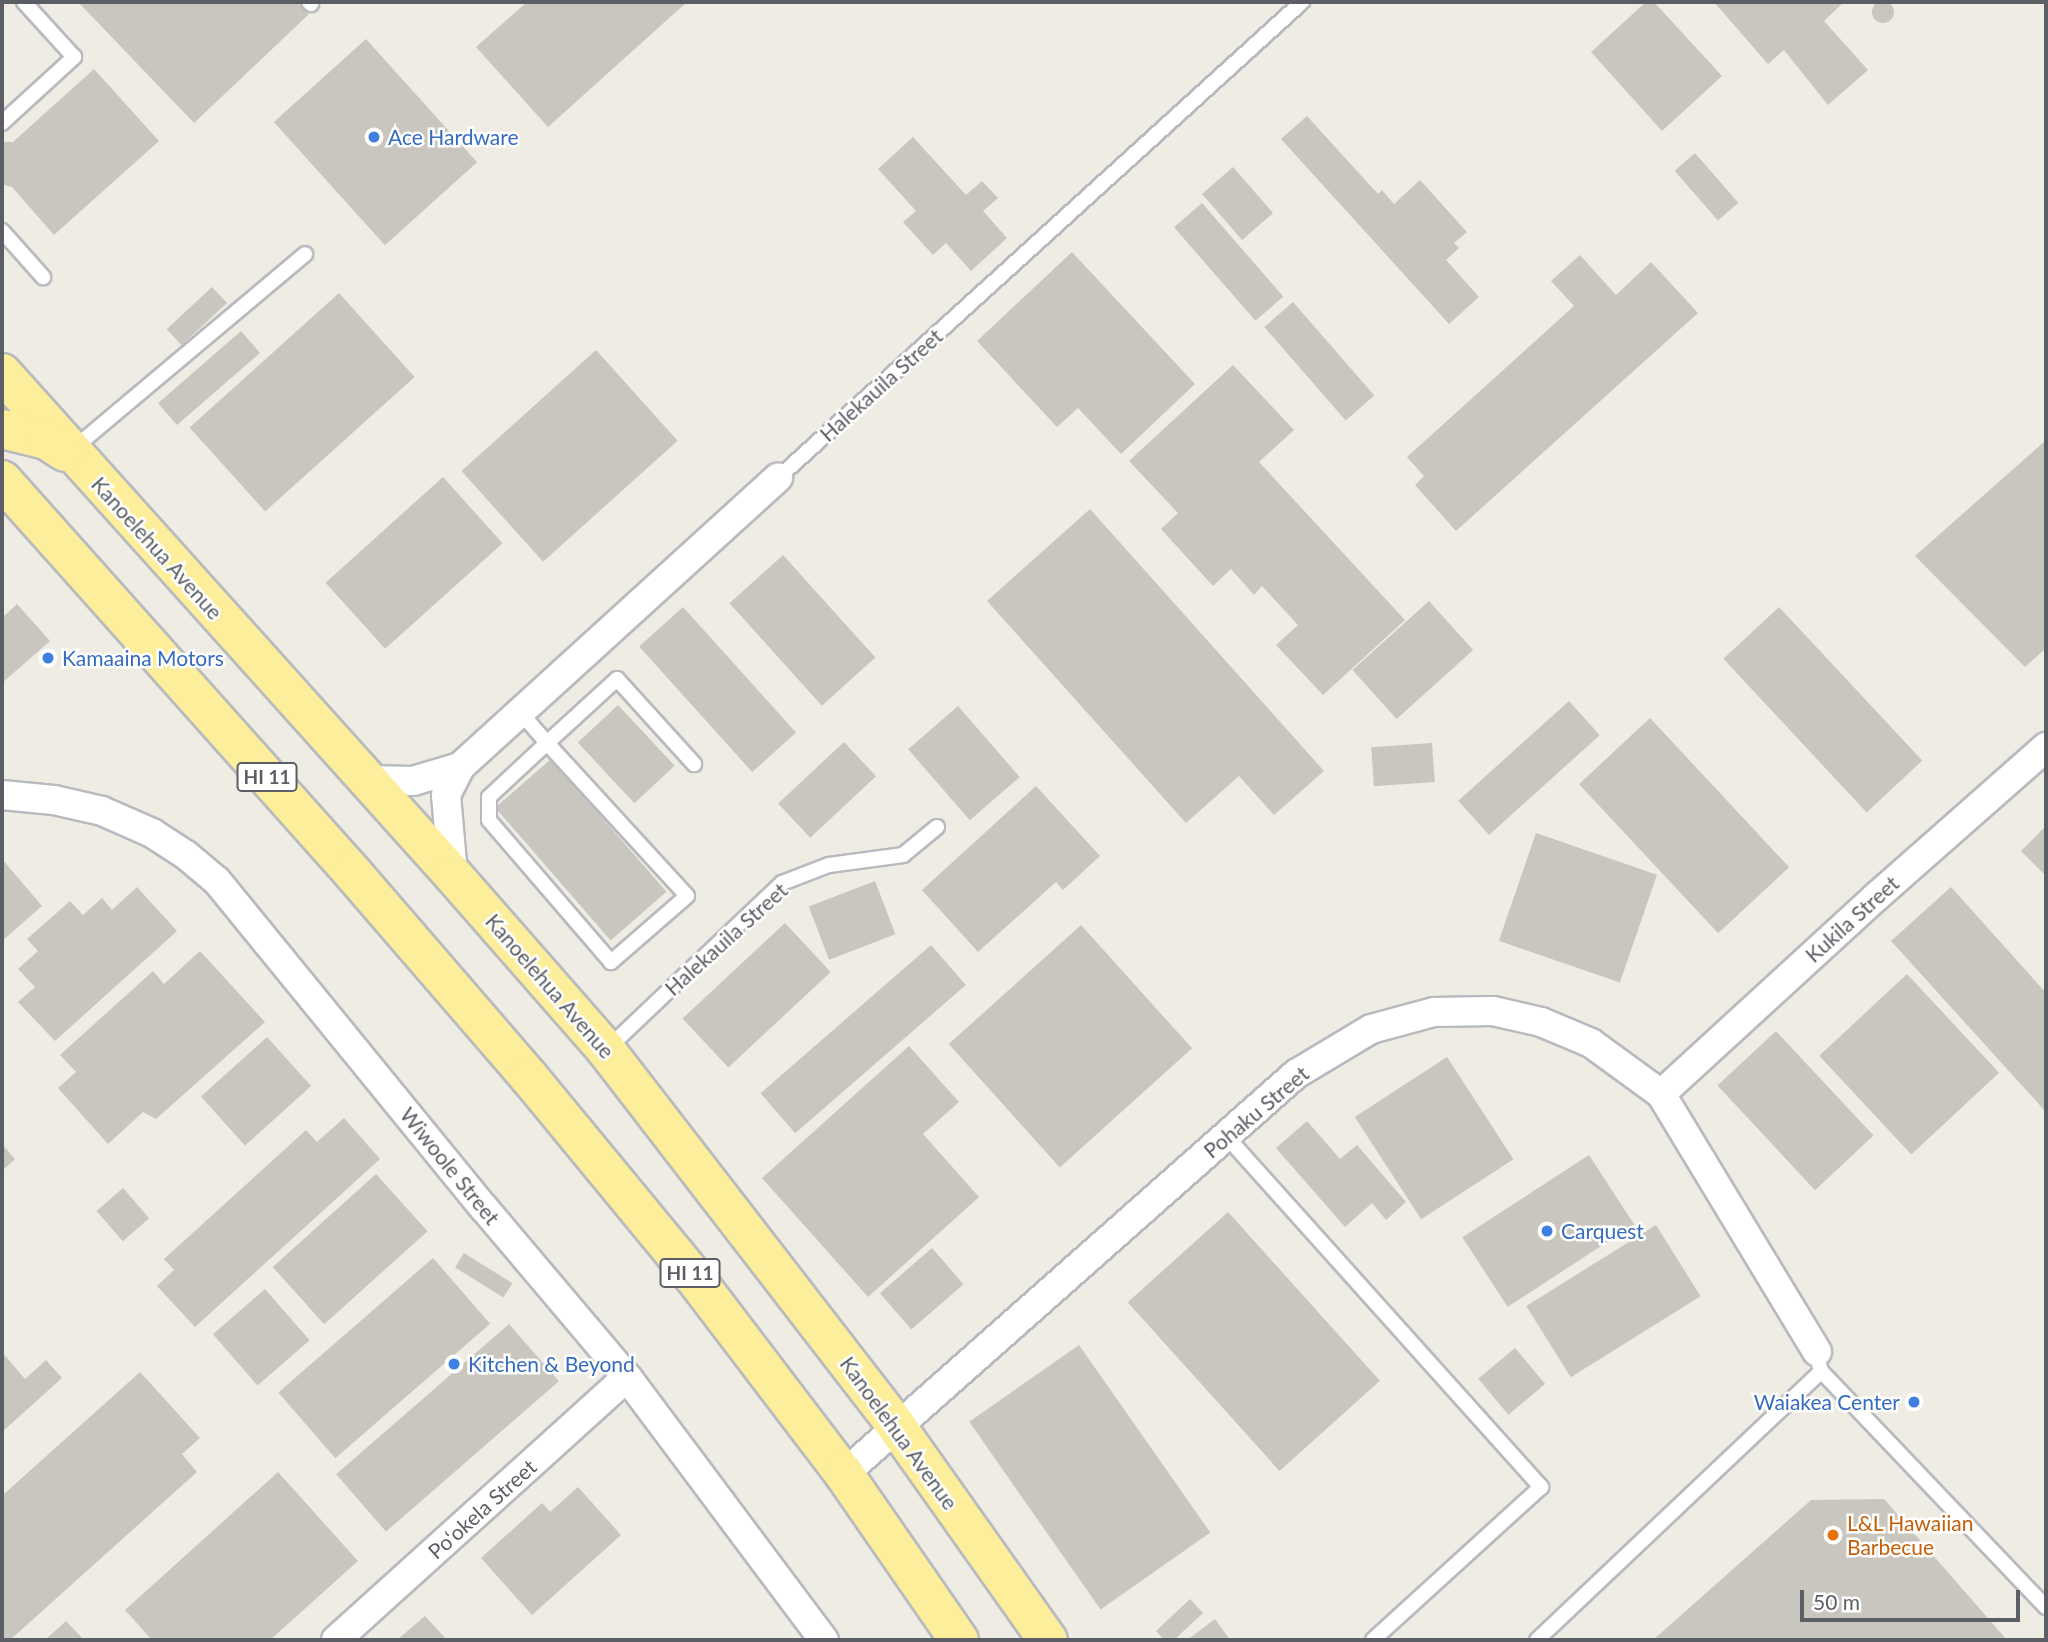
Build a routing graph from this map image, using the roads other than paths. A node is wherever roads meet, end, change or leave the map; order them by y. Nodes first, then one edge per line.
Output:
1 (1302, 2) edge
2 (27, 3) edge
3 (2, 123) edge
4 (2, 231) edge
5 (305, 254) dead end
6 (43, 277) dead end
7 (2, 373) edge
8 (2, 429) edge
9 (75, 456) junction
10 (778, 478) joint
11 (2, 480) edge
12 (520, 712) junction
13 (547, 743) junction
14 (2046, 747) edge
15 (694, 764) dead end
16 (460, 767) junction
17 (365, 780) junction
18 (2, 795) edge
19 (937, 827) dead end
20 (453, 875) junction
21 (606, 1050) junction
22 (1661, 1094) junction
23 (1226, 1136) junction
24 (1819, 1362) junction
25 (627, 1377) junction
26 (897, 1427) junction
27 (844, 1474) junction
28 (2046, 1607) edge
29 (336, 1640) edge
30 (824, 1640) edge
31 (959, 1640) edge
32 (1048, 1640) edge
33 (1373, 1640) edge
34 (1537, 1640) edge

1 - 10 lane, Halekauila Street
2 - 3 lane
4 - 6 lane
5 - 9 lane
7 - 9 highway, Kanoelehua Avenue
8 - 9 highway
9 - 17 highway, Kanoelehua Avenue
10 - 12 street, Halekauila Street
11 - 27 highway, HI 11
12 - 13 lane
12 - 16 street, Halekauila Street
13 - 13 lane
13 - 15 lane
14 - 22 street, Kukila Street
16 - 17 street, Halekauila Street
16 - 20 street, Halekauila Street
17 - 20 highway, Kanoelehua Avenue
18 - 25 street, Wiwoole Street
19 - 21 lane, Halekauila Street
20 - 21 highway, Kanoelehua Avenue
21 - 26 highway, Kanoelehua Avenue
22 - 23 street, Pohaku Street
22 - 24 street, Pohaku Street
23 - 26 street, Pohaku Street
23 - 33 lane
24 - 28 lane
24 - 34 lane
25 - 29 street, Po‘okela Street
25 - 30 street, Wiwoole Street
26 - 27 street, Pohaku Street
26 - 32 highway, Kanoelehua Avenue
27 - 31 highway, HI 11

